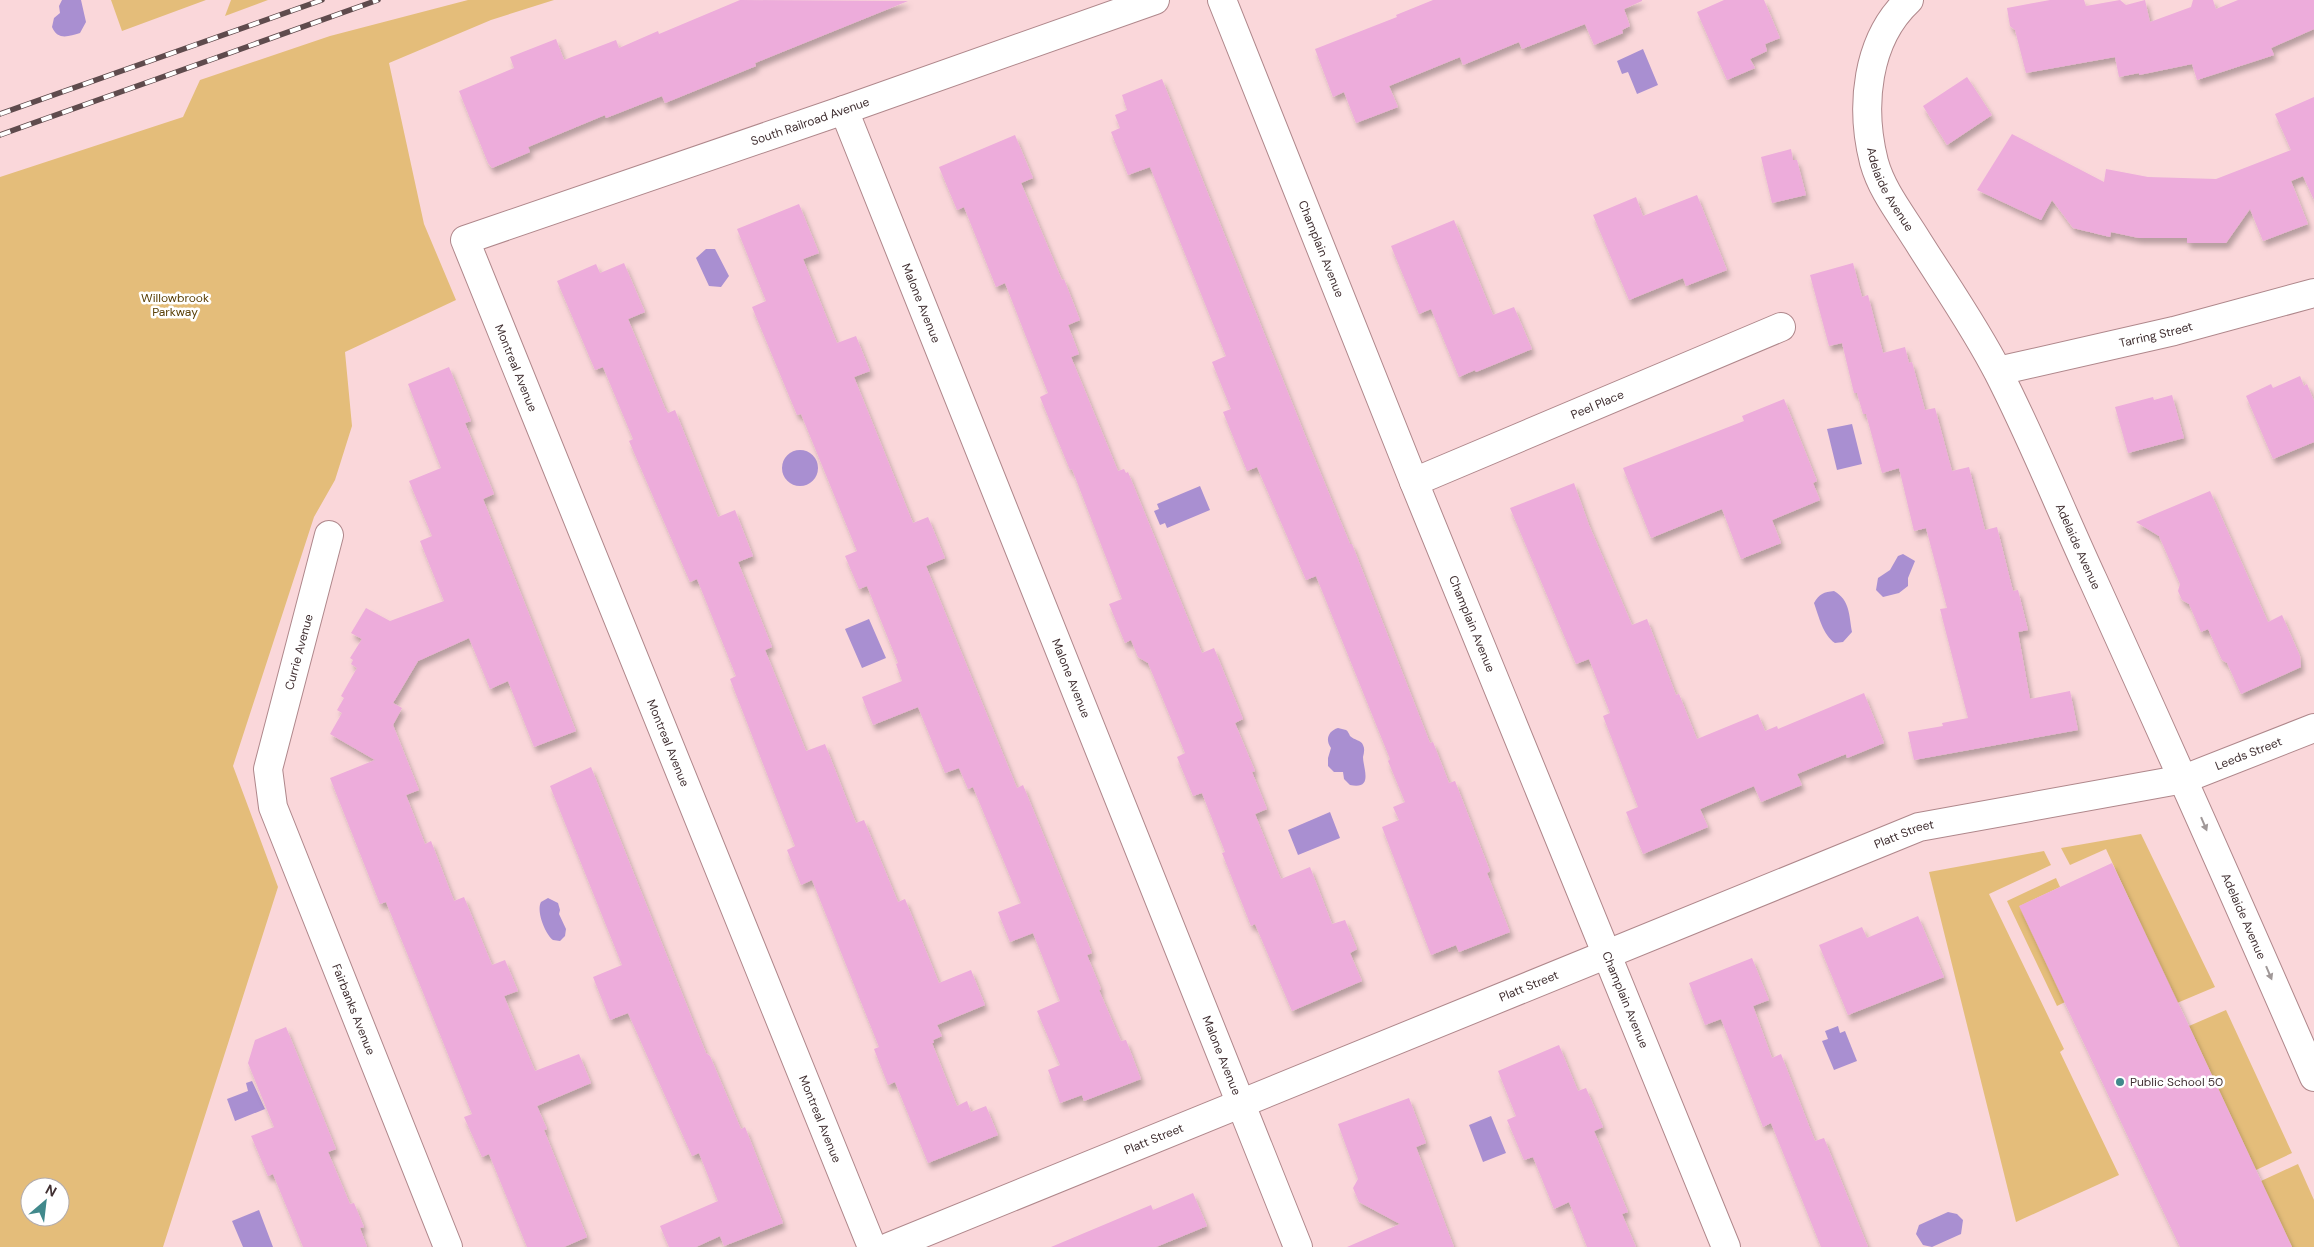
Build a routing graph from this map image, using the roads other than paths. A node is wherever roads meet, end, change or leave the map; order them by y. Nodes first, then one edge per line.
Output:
1 (1155, 0) edge
2 (1222, 0) edge
3 (1909, 0) edge
4 (844, 110) junction
5 (465, 240) joint
6 (2314, 293) edge
7 (1780, 328) dead end
8 (1998, 371) junction
9 (1414, 482) junction
10 (329, 535) dead end
11 (2314, 728) edge
12 (268, 768) joint
13 (2184, 779) junction
14 (1606, 954) junction
15 (2314, 1077) edge
16 (1240, 1104) junction
17 (448, 1247) edge
18 (872, 1247) edge
19 (889, 1247) edge
20 (1298, 1247) edge
21 (1726, 1247) edge

1 - 4 street, South Railroad Avenue
2 - 9 street, Champlain Avenue
3 - 8 street, Adelaide Avenue
4 - 5 street, South Railroad Avenue
4 - 16 street, Malone Avenue
5 - 18 street, Montreal Avenue
6 - 8 street, Tarring Street
7 - 9 street, Peel Place
8 - 13 street, Adelaide Avenue
9 - 14 street, Champlain Avenue
10 - 12 street, Currie Avenue
11 - 13 street, Leeds Street
12 - 17 street, Fairbanks Avenue
13 - 14 street, Platt Street
13 -> 15 street, Adelaide Avenue
14 - 16 street, Platt Street
14 - 21 street, Champlain Avenue
16 - 19 street, Platt Street
16 - 20 street, Malone Avenue

